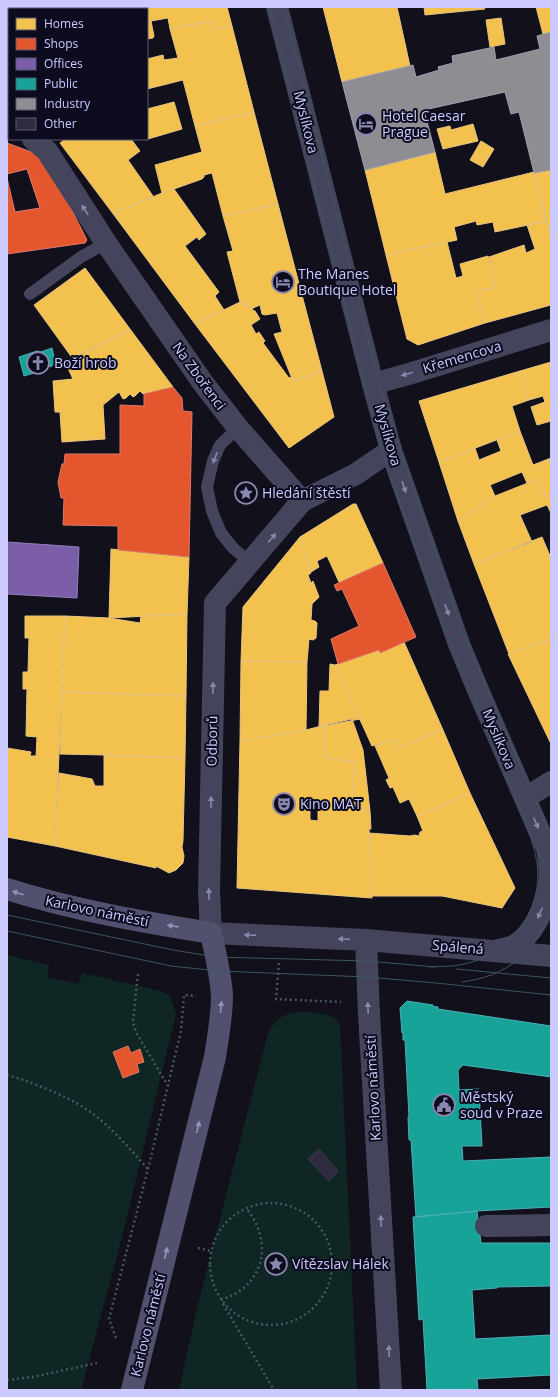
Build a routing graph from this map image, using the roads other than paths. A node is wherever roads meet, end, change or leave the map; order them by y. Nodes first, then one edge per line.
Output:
1 (276, 7) edge
2 (34, 140) edge
3 (106, 243) junction
4 (30, 294) dead end
5 (551, 330) edge
6 (373, 384) junction
7 (238, 428) junction
8 (391, 450) junction
9 (302, 501) junction
10 (251, 563) junction
11 (551, 782) edge
12 (525, 798) junction
13 (549, 852) edge
14 (7, 889) edge
15 (211, 932) junction
16 (366, 940) junction
17 (496, 950) junction
18 (551, 956) edge
19 (551, 1225) edge
20 (486, 1226) dead end
21 (132, 1390) edge
22 (391, 1390) edge

1 - 6 street, Myslíkova
3 -> 2 street, Na Zbořenci
3 - 4 lane
3 - 7 street, Na Zbořenci
5 -> 6 street, Křemencova
6 - 8 street, Myslíkova
7 - 9 street, Na Zbořenci
7 -> 10 lane
8 - 9 street, Odborů
8 -> 12 street, Myslíkova
10 -> 9 street, Odborů
15 -> 10 street, Odborů
11 - 12 street
12 -> 13 street, Myslíkova
13 -> 17 street, Myslíkova
15 -> 14 main road, Karlovo náměstí
16 -> 15 street, Karlovo náměstí
21 -> 15 main road, Karlovo náměstí
16 - 17 street, Spálená
22 -> 16 street, Karlovo náměstí
17 - 18 street, Spálená
19 - 20 street

